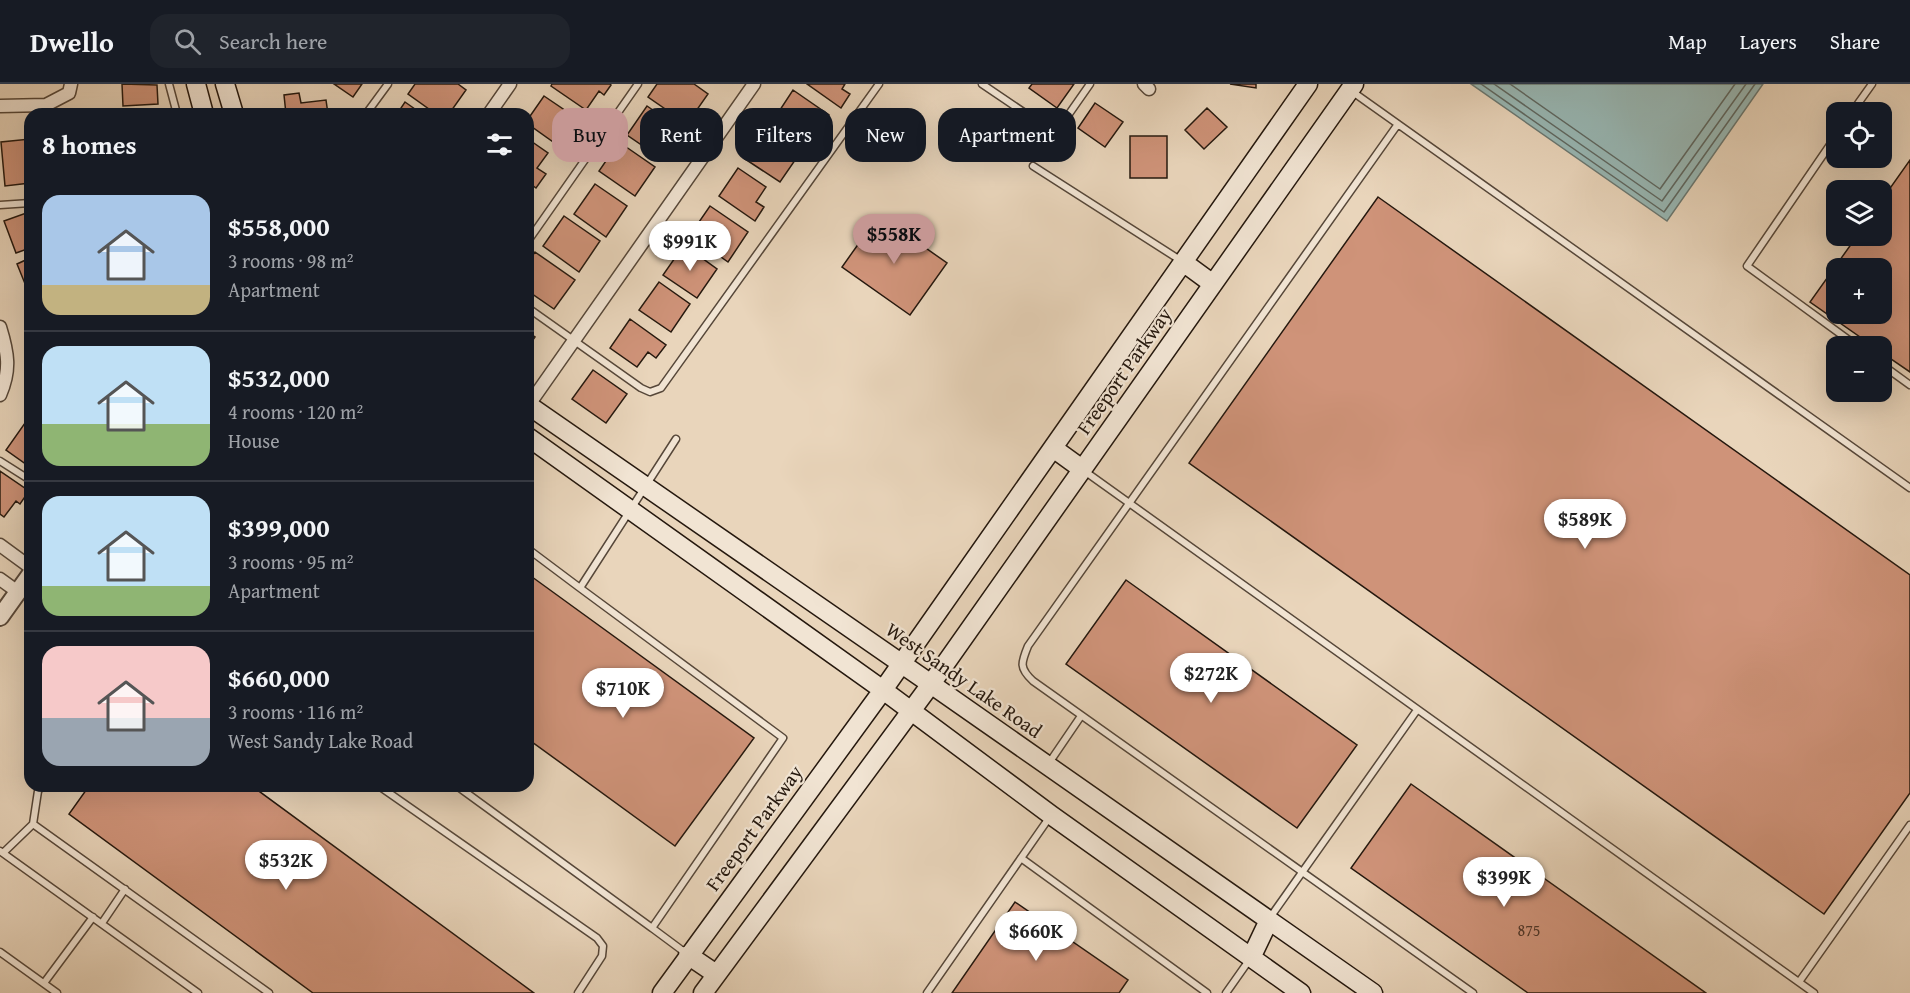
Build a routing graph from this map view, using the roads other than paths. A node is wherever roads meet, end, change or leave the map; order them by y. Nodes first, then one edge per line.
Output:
1 (71, 84) edge
2 (170, 84) edge
3 (196, 84) edge
4 (225, 84) edge
5 (388, 84) edge
6 (510, 84) edge
7 (638, 84) edge
8 (754, 84) edge
9 (879, 84) edge
10 (982, 84) edge
11 (1090, 84) edge
12 (1308, 84) edge
13 (1872, 84) edge
14 (1348, 86) edge
15 (1859, 102) edge
16 (0, 106) edge
17 (176, 108) edge
18 (202, 108) edge
19 (232, 108) edge
20 (370, 108) edge
21 (493, 108) edge
22 (1398, 124) junction
23 (1826, 151) edge
24 (1033, 166) dead end
25 (24, 203) edge
26 (0, 204) edge
27 (534, 232) edge
28 (1183, 262) junction
29 (1213, 284) junction
30 (534, 312) edge
31 (0, 327) edge
32 (1843, 336) edge
33 (574, 340) junction
34 (1892, 372) edge
35 (1910, 385) edge
36 (0, 395) edge
37 (534, 397) edge
38 (534, 410) edge
39 (676, 439) dead end
40 (534, 441) edge
41 (1053, 447) junction
42 (0, 461) edge
43 (1082, 469) junction
44 (24, 476) edge
45 (646, 486) junction
46 (1910, 488) edge
47 (1129, 504) junction
48 (631, 510) junction
49 (0, 545) edge
50 (534, 554) edge
51 (24, 563) edge
52 (0, 579) edge
53 (24, 584) edge
54 (580, 588) junction
55 (18, 592) junction
56 (0, 617) edge
57 (902, 663) junction
58 (931, 684) junction
59 (883, 690) junction
60 (1418, 710) junction
61 (912, 711) junction
62 (1081, 716) junction
63 (1047, 766) junction
64 (38, 792) edge
65 (388, 792) edge
66 (465, 792) edge
67 (1051, 815) junction
68 (33, 824) junction
69 (1910, 825) edge
70 (1, 852) edge
71 (1021, 858) junction
72 (1302, 873) junction
73 (125, 889) junction
74 (93, 917) junction
75 (1269, 920) junction
76 (102, 923) junction
77 (652, 928) junction
78 (0, 952) edge
79 (688, 955) junction
80 (1251, 958) junction
81 (716, 974) junction
82 (1799, 982) junction
83 (44, 983) junction
84 (57, 993) edge
85 (198, 993) edge
86 (269, 993) edge
87 (578, 993) edge
88 (662, 993) edge
89 (704, 993) edge
90 (927, 993) edge
91 (1208, 993) edge
92 (1226, 993) edge
93 (1300, 993) edge
94 (1373, 993) edge
95 (1473, 993) edge
96 (1815, 993) edge

1 - 16 street
2 - 17 lane
3 - 18 main road
4 - 19 main road
5 - 20 lane
6 - 21 street
7 - 27 lane
8 - 33 street
9 - 33 lane
10 - 11 lane
12 - 28 main road, Freeport Parkway
13 - 15 lane
14 - 22 lane
14 - 29 main road, Freeport Parkway
22 - 46 lane
22 - 47 lane
23 - 32 lane
24 - 28 lane
25 - 26 lane
28 - 29 main road
28 - 41 main road, Freeport Parkway
29 - 43 main road, Freeport Parkway
30 - 33 lane
31 - 36 street
33 - 37 street
34 - 35 lane
38 - 45 main road, West Sandy Lake Road
39 - 45 lane
40 - 48 main road
41 - 43 main road
41 - 57 main road, Freeport Parkway
42 - 44 lane
43 - 47 lane
43 - 58 main road, Freeport Parkway
45 - 48 lane
45 - 57 main road, West Sandy Lake Road
47 - 60 lane
47 - 62 lane
48 - 54 lane
48 - 59 main road
49 - 51 street
50 - 54 lane
52 - 55 street
53 - 55 street
54 - 77 lane
55 - 56 street
57 - 58 main road, West Sandy Lake Road
57 - 59 main road, Freeport Parkway
58 - 61 main road, Freeport Parkway
58 - 63 main road, West Sandy Lake Road
59 - 61 main road
59 - 79 main road, Freeport Parkway
60 - 72 lane
60 - 82 lane
61 - 67 main road
61 - 81 main road
62 - 63 lane
62 - 72 lane
63 - 75 main road, West Sandy Lake Road
64 - 68 lane
65 - 87 lane
66 - 77 lane
67 - 71 lane
67 - 80 main road
68 - 70 lane
68 - 73 lane
69 - 82 lane
70 - 74 lane
71 - 90 lane
71 - 91 lane
72 - 75 lane
72 - 95 lane
73 - 76 lane
73 - 86 lane
74 - 76 lane
74 - 83 lane
75 - 80 main road
75 - 94 main road, West Sandy Lake Road
76 - 85 lane
77 - 79 lane
78 - 83 lane
79 - 81 main road
79 - 88 main road, Freeport Parkway
80 - 92 lane
80 - 93 main road
81 - 89 main road
82 - 96 lane
83 - 84 lane

